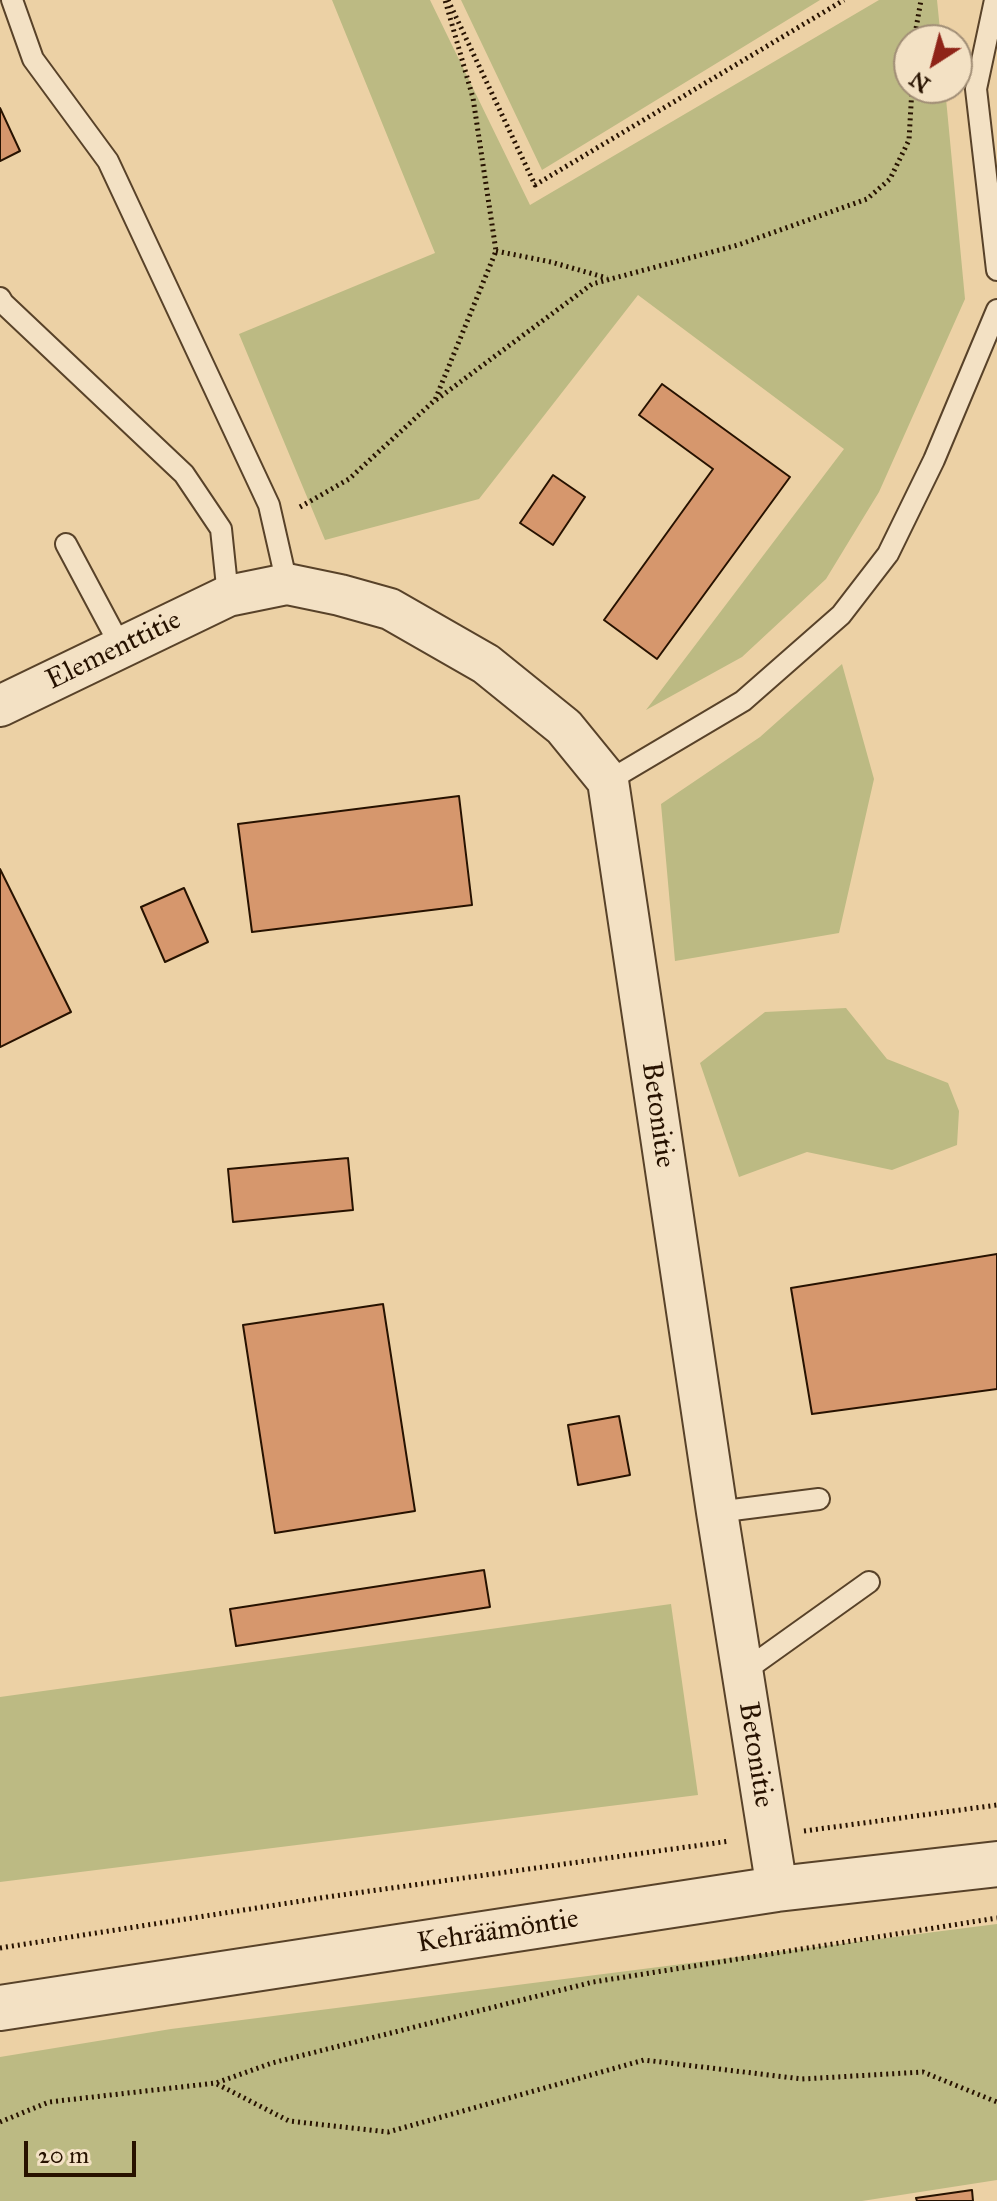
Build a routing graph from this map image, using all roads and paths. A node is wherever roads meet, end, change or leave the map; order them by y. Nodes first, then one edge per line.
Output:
1 (12, 0) edge
2 (447, 0) edge
3 (844, 0) edge
4 (921, 0) edge
5 (995, 0) edge
6 (917, 24) edge
7 (911, 104) edge
8 (496, 251) junction
9 (997, 270) edge
10 (610, 279) junction
11 (0, 298) edge
12 (997, 310) edge
13 (435, 400) junction
14 (272, 523) junction
15 (66, 544) dead end
16 (287, 584) junction
17 (228, 596) junction
18 (121, 647) junction
19 (0, 706) edge
20 (608, 781) junction
21 (819, 1499) dead end
22 (717, 1512) junction
23 (869, 1582) dead end
24 (743, 1672) junction
25 (997, 1805) edge
26 (768, 1836) junction
27 (997, 1864) edge
28 (777, 1889) junction
29 (997, 1918) edge
30 (0, 1948) edge
31 (0, 2008) edge
32 (216, 2083) junction
33 (997, 2102) edge
34 (0, 2122) edge

1 - 14 lane
2 - 3 path
2 - 8 path
4 - 6 path
5 - 9 lane
7 - 10 path
8 - 10 path
8 - 13 path
10 - 13 path
11 - 17 lane
12 - 20 lane
13 - 14 path
14 - 16 lane
15 - 18 lane
16 - 17 street
16 - 20 street
17 - 18 street, Elementtitie
18 - 19 street, Elementtitie
20 - 22 street, Betonitie
21 - 22 lane
22 - 24 street, Betonitie
23 - 24 lane
24 - 26 street, Betonitie
25 - 26 path
26 - 28 street, Betonitie
26 - 30 path
27 - 28 street, Kehräämöntie
28 - 31 street, Kehräämöntie
29 - 32 path
32 - 33 path
32 - 34 path

